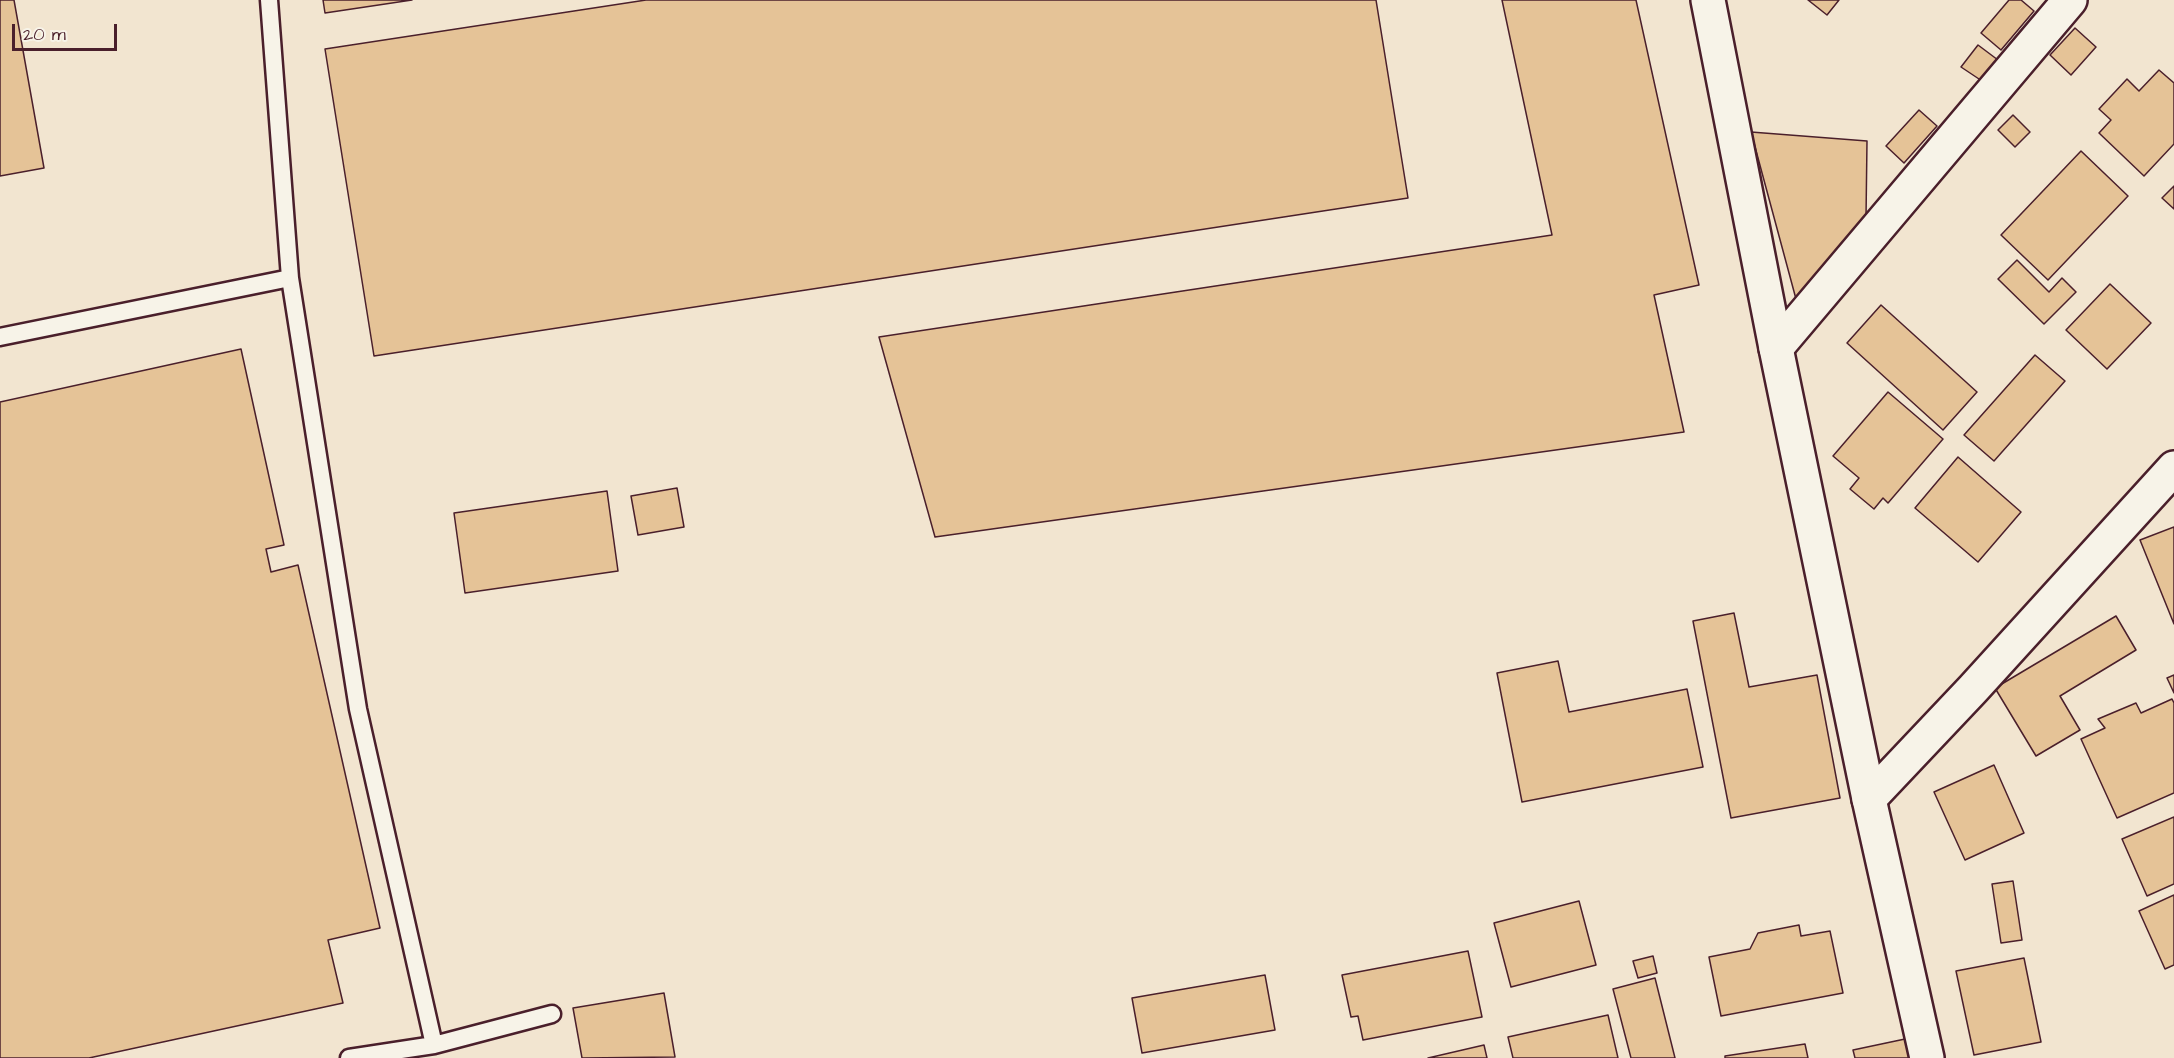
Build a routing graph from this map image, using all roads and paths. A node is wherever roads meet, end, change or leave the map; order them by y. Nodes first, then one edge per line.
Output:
1 (269, 0) edge
2 (1708, 0) edge
3 (2070, 0) edge
4 (290, 278) junction
5 (0, 338) edge
6 (1776, 348) junction
7 (2174, 468) edge
8 (1869, 799) junction
9 (552, 1014) dead end
10 (434, 1045) junction
11 (349, 1058) edge
12 (1928, 1058) edge

1 - 4 lane
2 - 6 street
3 - 6 street
4 - 5 lane
4 - 10 lane
6 - 8 street
7 - 8 street
8 - 12 street
9 - 10 lane
10 - 11 lane

